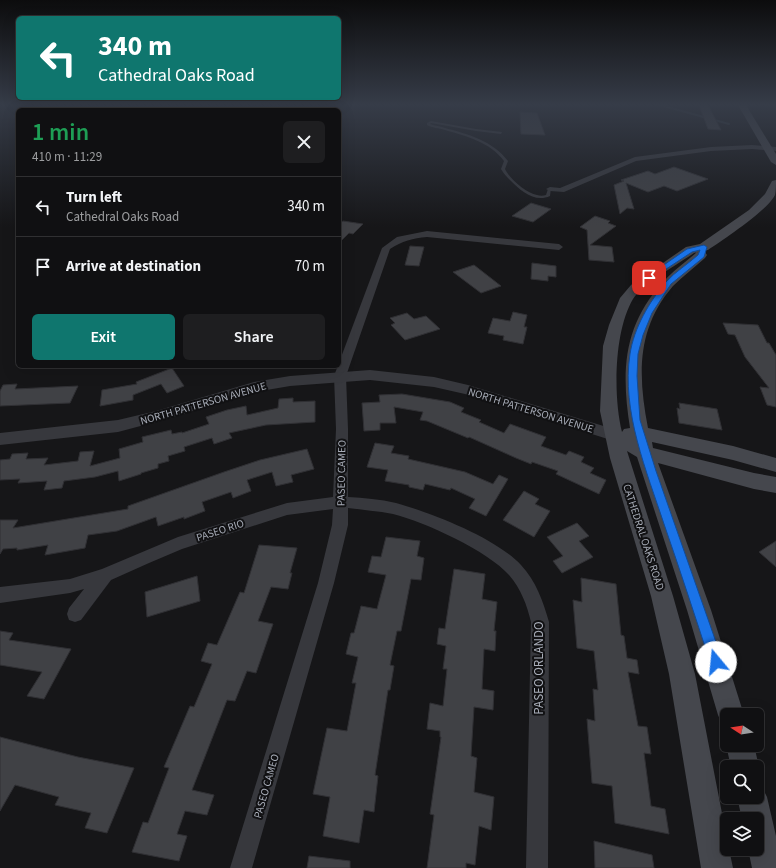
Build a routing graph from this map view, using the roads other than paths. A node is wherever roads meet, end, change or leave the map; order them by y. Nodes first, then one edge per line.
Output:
1 (487, 146) edge
2 (772, 148) edge
3 (776, 162) edge
4 (776, 183) edge
5 (550, 189) joint
6 (558, 247) dead end
7 (704, 247) junction
8 (340, 376) junction
9 (614, 435) junction
10 (0, 439) edge
11 (643, 443) junction
12 (776, 465) edge
13 (776, 485) edge
14 (340, 502) junction
15 (105, 575) junction
16 (0, 594) edge
17 (75, 614) dead end
18 (729, 708) edge
19 (754, 804) edge
20 (241, 868) edge
21 (537, 868) edge
22 (717, 868) edge
23 (768, 868) edge

1 - 5 lane
2 - 3 main road
2 - 5 street
4 - 7 main road, CATHEDRAL OAKS ROAD
6 - 8 street, PASEO CAMEO
7 - 9 main road, CATHEDRAL OAKS ROAD
7 - 11 main road, CATHEDRAL OAKS ROAD
8 - 9 street, NORTH PATTERSON AVENUE
8 - 10 street, NORTH PATTERSON AVENUE
8 - 14 street, PASEO CAMEO
9 - 11 main road, NORTH PATTERSON AVENUE
9 - 22 main road, CATHEDRAL OAKS ROAD
11 - 12 main road, NORTH PATTERSON AVENUE
11 - 13 main road, NORTH PATTERSON AVENUE
11 - 18 main road, CATHEDRAL OAKS ROAD
14 - 15 street, PASEO RIO
14 - 20 street, PASEO CAMEO
14 - 21 street, PASEO ORLANDO
15 - 16 street, PASEO RIO
15 - 17 street, PASEO RIO
19 - 23 main road

